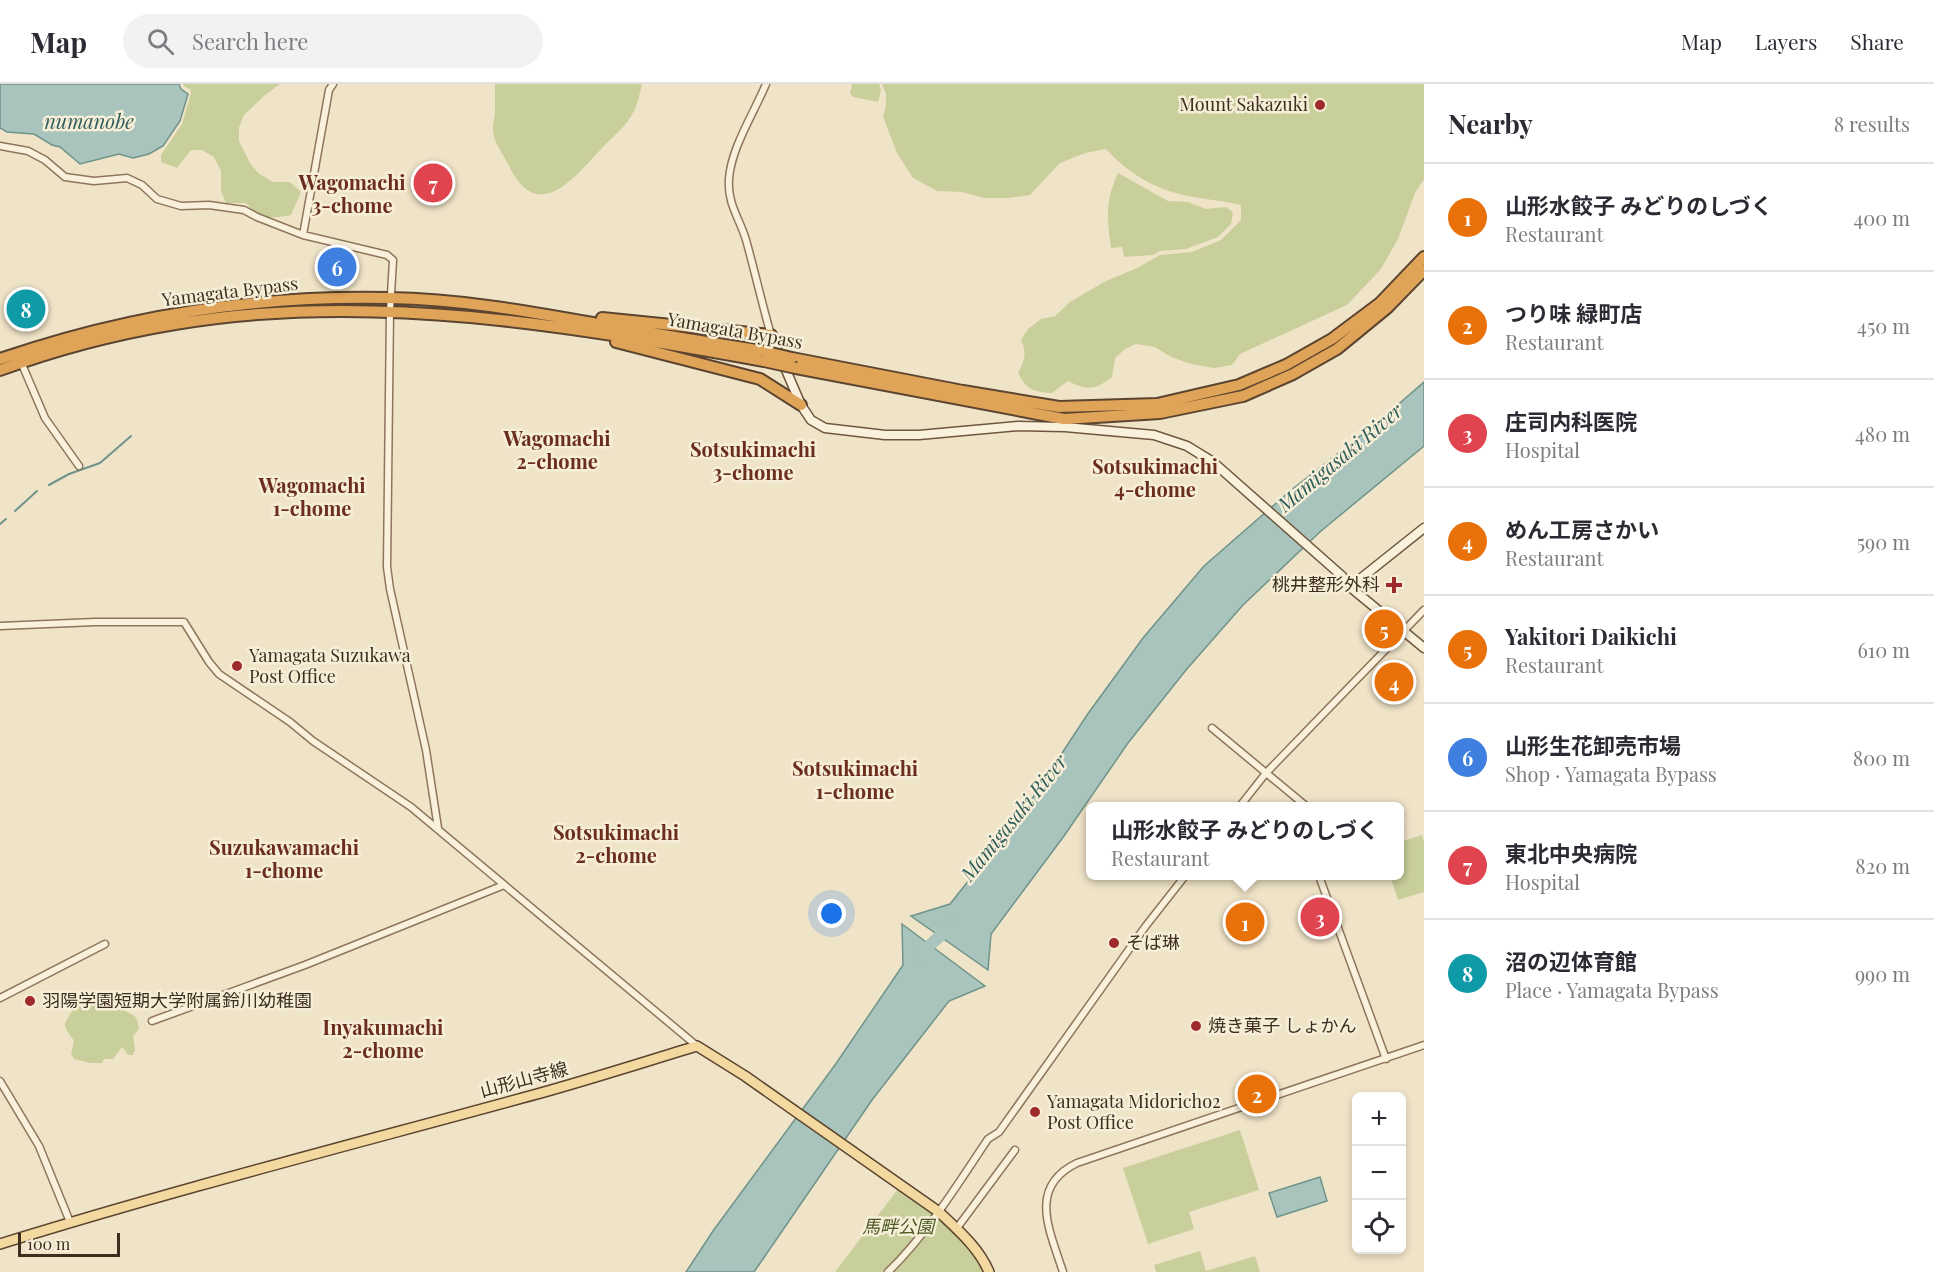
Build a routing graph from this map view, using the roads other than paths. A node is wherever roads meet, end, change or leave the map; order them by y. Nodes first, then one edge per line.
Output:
1 (333, 84) edge
2 (766, 84) edge
3 (0, 146) edge
4 (303, 235) junction
5 (1424, 257) edge
6 (1424, 270) edge
7 (391, 298) junction
8 (390, 311) junction
9 (545, 319) junction
10 (771, 335) junction
11 (0, 359) edge
12 (21, 362) junction
13 (794, 363) junction
14 (0, 369) edge
15 (801, 405) junction
16 (79, 466) dead end
17 (1424, 528) edge
18 (1350, 586) junction
19 (1424, 610) edge
20 (0, 626) edge
21 (1403, 631) junction
22 (1424, 648) edge
23 (1212, 728) dead end
24 (1266, 773) junction
25 (1244, 802) edge
26 (1300, 802) edge
27 (438, 828) junction
28 (1182, 880) edge
29 (1320, 880) edge
30 (504, 885) junction
31 (105, 944) dead end
32 (0, 998) edge
33 (152, 1021) dead end
34 (1424, 1045) edge
35 (697, 1046) junction
36 (1386, 1059) junction
37 (0, 1081) edge
38 (1015, 1150) dead end
39 (939, 1212) junction
40 (70, 1222) junction
41 (957, 1228) junction
42 (0, 1244) edge
43 (888, 1272) edge
44 (989, 1272) edge
45 (1062, 1272) edge

1 - 4 street
2 - 10 street
3 - 4 street
4 - 7 street
5 - 13 highway, Yamagata Bypass
6 - 13 highway, Yamagata Bypass
7 - 8 street
7 - 9 highway, Yamagata Bypass
7 - 11 highway, Yamagata Bypass
8 - 9 highway, Yamagata Bypass
8 - 12 highway, Yamagata Bypass
8 - 27 street
9 - 10 highway
9 - 13 highway, Yamagata Bypass, bridge
9 - 15 highway
10 - 15 street
12 - 14 highway, Yamagata Bypass
12 - 16 street
15 - 18 street
17 - 18 street
18 - 21 street
19 - 21 street
20 - 27 street
21 - 22 street
21 - 24 street
23 - 24 street
24 - 25 street
24 - 26 street
27 - 30 street
28 - 39 street
29 - 36 street
30 - 33 street
30 - 35 street
31 - 32 street
34 - 36 street
35 - 39 main road
35 - 40 main road, 山形山寺線
36 - 45 street
37 - 40 street
38 - 41 street
39 - 41 main road
39 - 43 street
40 - 42 main road, 山形山寺線
41 - 44 main road

